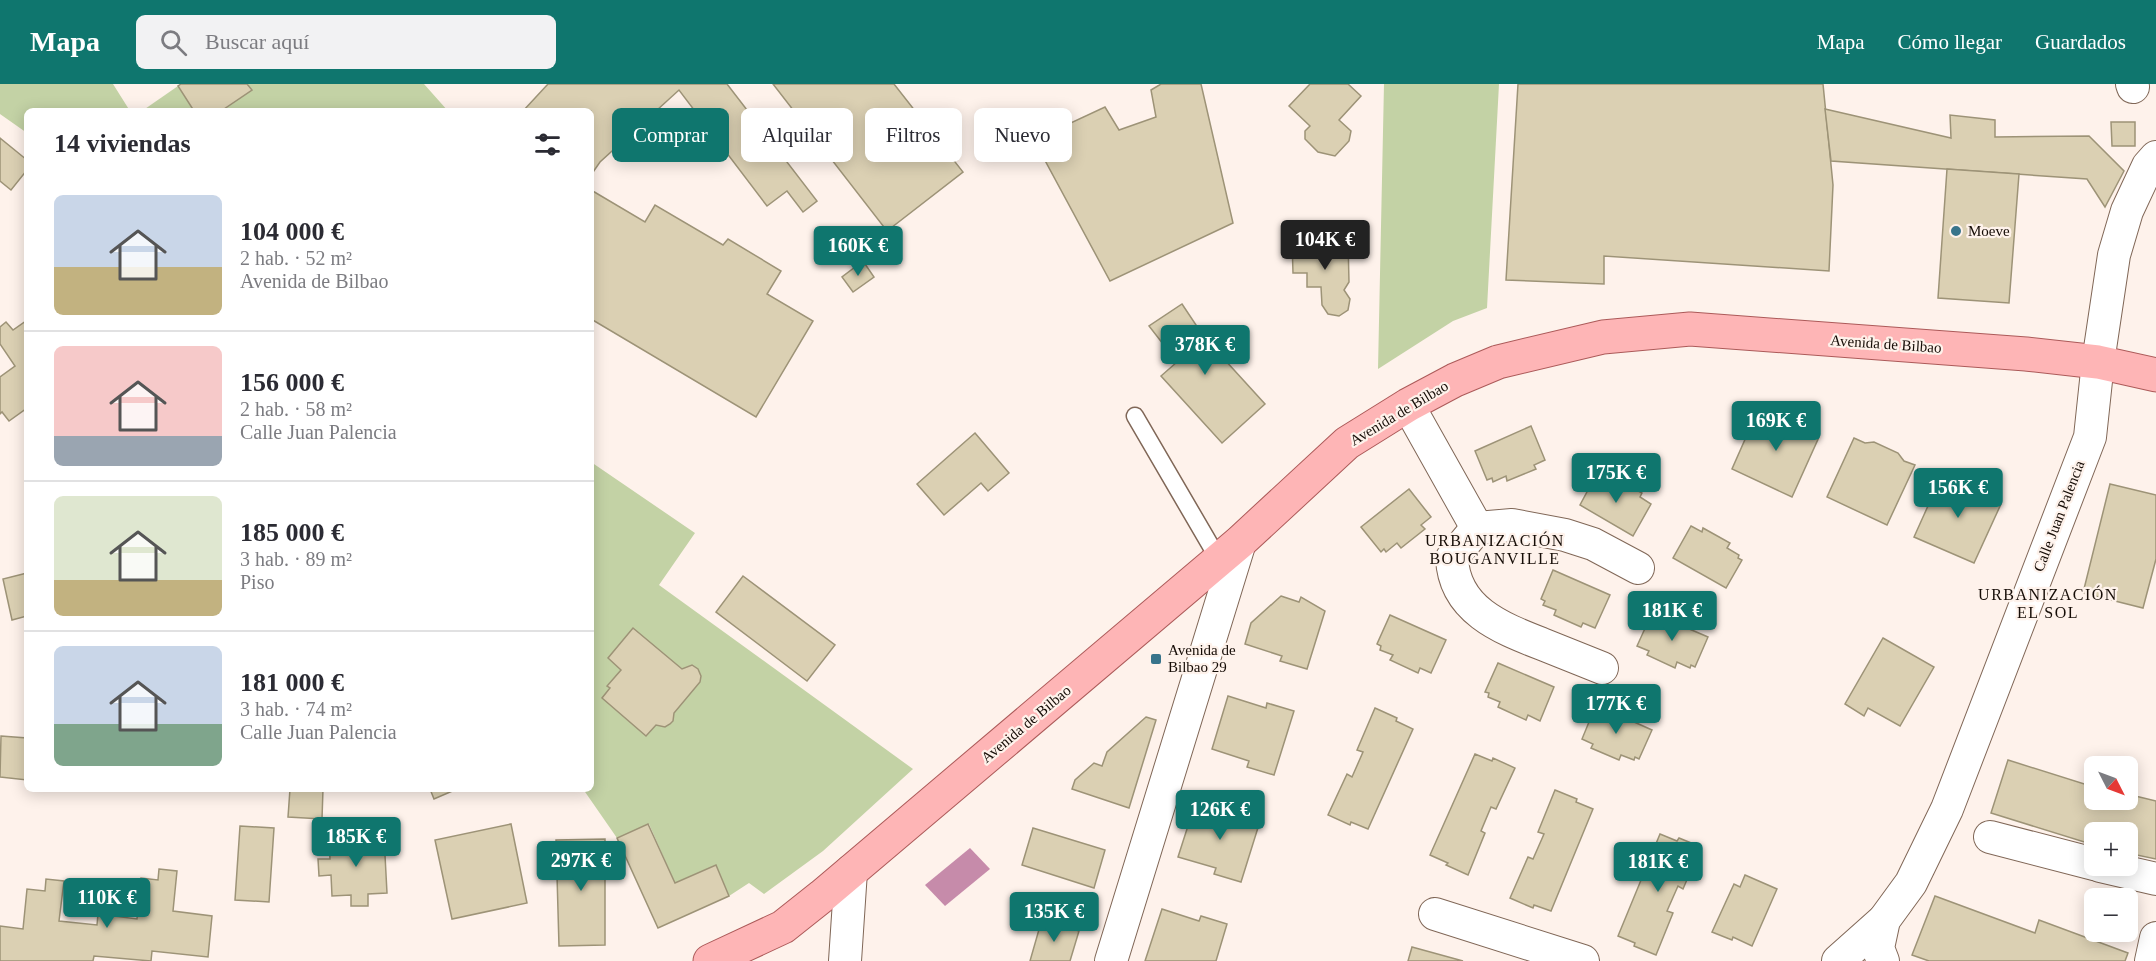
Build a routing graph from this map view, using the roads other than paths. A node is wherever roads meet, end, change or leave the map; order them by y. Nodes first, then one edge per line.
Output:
1 (2156, 157) edge
2 (2098, 362) junction
3 (2156, 375) edge
4 (1408, 405) junction
5 (1135, 416) dead end
6 (1476, 528) junction
7 (1230, 551) junction
8 (1638, 568) dead end
9 (1602, 668) dead end
10 (1990, 837) dead end
11 (2084, 861) edge
12 (850, 871) junction
13 (2138, 875) edge
14 (2156, 879) edge
15 (1435, 914) dead end
16 (1884, 920) junction
17 (2156, 938) edge
18 (710, 961) edge
19 (845, 961) edge
20 (1111, 961) edge
21 (1582, 961) edge
22 (1838, 961) edge
23 (1883, 961) edge
24 (2151, 961) edge

1 - 2 street, Calle Juan Palencia
2 - 3 main road, Avenida de Bilbao
2 - 4 main road, Avenida de Bilbao
2 - 16 street, Calle Juan Palencia
4 - 6 street
4 - 7 main road, Avenida de Bilbao
5 - 7 lane
6 - 8 street
6 - 9 street
7 - 12 main road, Avenida de Bilbao
7 - 20 street
10 - 11 street
12 - 18 main road, Avenida de Bilbao
12 - 19 street
13 - 14 street
15 - 21 street
16 - 22 street
16 - 23 street, Calle Juan Palencia
17 - 24 street

